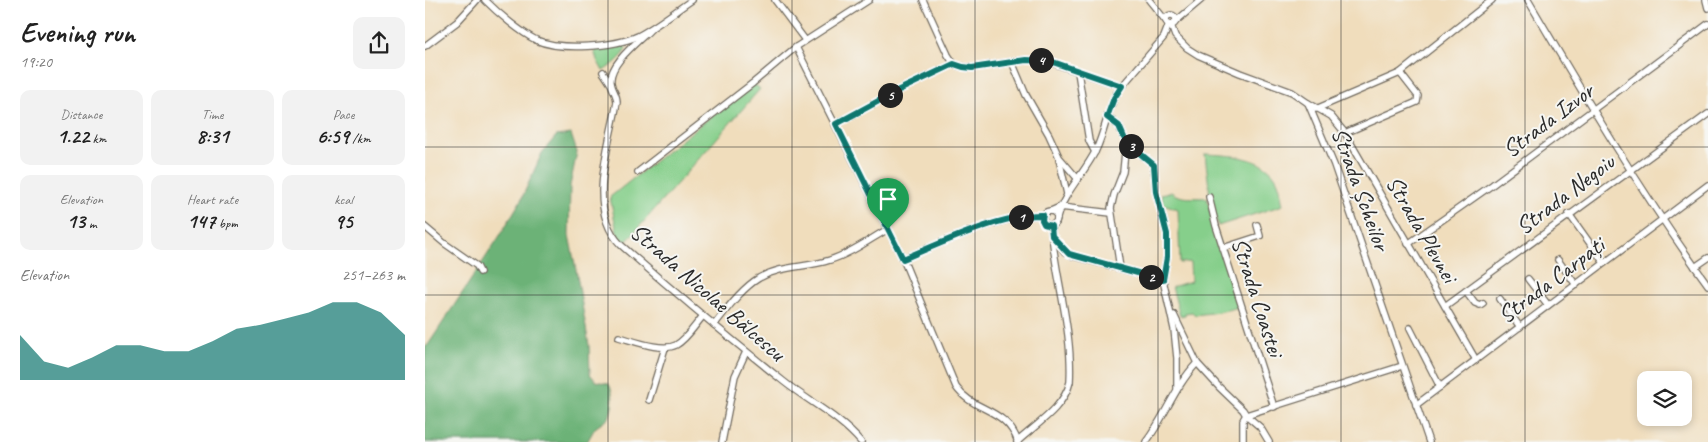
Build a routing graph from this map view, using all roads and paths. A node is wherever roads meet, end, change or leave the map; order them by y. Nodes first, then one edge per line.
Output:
1 (477, 0) edge
2 (485, 0) edge
3 (692, 0) edge
4 (775, 0) edge
5 (869, 0) edge
6 (923, 0) edge
7 (1149, 0) edge
8 (1201, 0) edge
9 (1492, 0) edge
10 (1528, 0) edge
11 (1706, 0) edge
12 (1155, 7) junction
13 (1708, 8) edge
14 (1189, 9) junction
15 (1171, 15) junction
16 (1170, 23) junction
17 (1708, 24) edge
18 (651, 29) junction
19 (805, 40) junction
20 (425, 46) edge
21 (796, 46) junction
22 (1012, 62) junction
23 (954, 64) junction
24 (603, 72) dead end
25 (1078, 72) junction
26 (1400, 72) junction
27 (611, 84) junction
28 (1122, 86) junction
29 (1308, 103) joint
30 (1315, 109) junction
31 (1593, 110) junction
32 (1708, 114) edge
33 (1107, 117) junction
34 (836, 124) junction
35 (1345, 133) junction
36 (1126, 142) junction
37 (1095, 152) junction
38 (1059, 157) junction
39 (1630, 169) junction
40 (638, 172) dead end
41 (1077, 178) junction
42 (1708, 186) edge
43 (1067, 194) junction
44 (1209, 197) dead end
45 (1060, 207) junction
46 (1051, 211) junction
47 (1111, 214) junction
48 (1569, 214) junction
49 (1043, 215) junction
50 (1057, 218) junction
51 (1663, 220) junction
52 (1257, 225) dead end
53 (1051, 226) junction
54 (425, 227) edge
55 (888, 229) junction
56 (1052, 236) junction
57 (1408, 244) junction
58 (1223, 248) junction
59 (1708, 258) edge
60 (903, 259) junction
61 (1558, 260) dead end
62 (1604, 263) junction
63 (1695, 267) junction
64 (1120, 268) junction
65 (480, 272) dead end
66 (1528, 279) dead end
67 (1163, 280) junction
68 (1576, 285) junction
69 (1708, 285) edge
70 (1466, 291) junction
71 (1500, 299) dead end
72 (1483, 303) dead end
73 (1548, 305) junction
74 (1445, 306) junction
75 (1171, 309) junction
76 (703, 316) junction
77 (714, 325) junction
78 (1520, 327) junction
79 (1410, 328) dead end
80 (619, 337) dead end
81 (665, 348) junction
82 (746, 352) junction
83 (1476, 360) junction
84 (1197, 363) junction
85 (1402, 366) junction
86 (1441, 387) junction
87 (1177, 388) junction
88 (649, 400) dead end
89 (1416, 405) junction
90 (1274, 407) junction
91 (1245, 415) junction
92 (1148, 440) edge
93 (722, 442) edge
94 (861, 442) edge
95 (1018, 442) edge
96 (1141, 442) edge
97 (1243, 442) edge
98 (1269, 442) edge
99 (1429, 442) edge

1 - 20 street
2 - 18 street
3 - 18 street
4 - 19 street
5 - 19 street
6 - 23 street
7 - 12 street, Strada Șcheilor
8 - 14 street
9 - 26 street
10 - 31 street
11 - 13 street
12 - 15 street, Strada Șcheilor
12 - 16 street, Strada Șcheilor
14 - 15 street
14 - 16 street
15 - 16 street
15 - 16 street
16 - 28 street
16 - 29 street, Strada Șcheilor
17 - 31 street, Strada Izvor
18 - 27 street
19 - 21 street
21 - 34 street
21 - 40 street
22 - 23 street
22 - 25 street
22 - 38 street
23 - 34 street
24 - 27 street
25 - 28 street
25 - 37 street
26 - 30 street
26 - 35 street
27 - 76 street, Strada Nicolae Bălcescu
28 - 33 street
29 - 30 street, Strada Plevnei
30 - 35 street, Strada Plevnei
30 - 85 street, Strada Șcheilor
31 - 39 street
31 - 57 street, Strada Izvor
32 - 39 street, Strada Negoiu
33 - 36 street
33 - 37 street
34 - 55 street
35 - 57 street, Strada Plevnei
36 - 47 street
36 - 67 street
37 - 41 street
38 - 41 street
38 - 43 street
39 - 48 street, Strada Negoiu
39 - 51 street
41 - 43 street
42 - 51 street, Strada Carpați
43 - 45 street
44 - 58 street, Strada Coastei
45 - 46 street
45 - 47 street
45 - 50 street
46 - 49 street
46 - 50 street
47 - 64 street
48 - 62 street
48 - 70 street, Strada Negoiu
49 - 53 street
49 - 60 street
50 - 53 street
51 - 62 street, Strada Carpați
51 - 63 street
52 - 58 street
53 - 56 street
54 - 65 street
55 - 60 street
55 - 77 street
56 - 64 street
56 - 95 street
57 - 74 street, Strada Plevnei
58 - 90 street, Strada Coastei
59 - 63 street
60 - 95 street
61 - 68 street
62 - 68 street, Strada Carpați
63 - 69 street
64 - 67 street
66 - 73 street
67 - 75 street
68 - 73 street, Strada Carpați
70 - 72 street
70 - 74 street, Strada Negoiu
71 - 78 street
73 - 78 street, Strada Carpați
74 - 83 street, Strada Plevnei
75 - 84 street
75 - 87 street
76 - 77 street, Strada Nicolae Bălcescu
76 - 81 street
77 - 82 street, Strada Nicolae Bălcescu
78 - 83 street, Strada Carpați
79 - 86 street
80 - 81 street
81 - 88 street
82 - 93 street
82 - 94 street, Strada Nicolae Bălcescu
83 - 86 street, Strada Carpați
84 - 87 street
84 - 91 street
85 - 89 street, Strada Șcheilor
85 - 90 street
86 - 89 street, Strada Carpați
87 - 92 street
89 - 99 street, Strada Șcheilor
90 - 91 street
91 - 97 street
91 - 98 street
92 - 96 street

